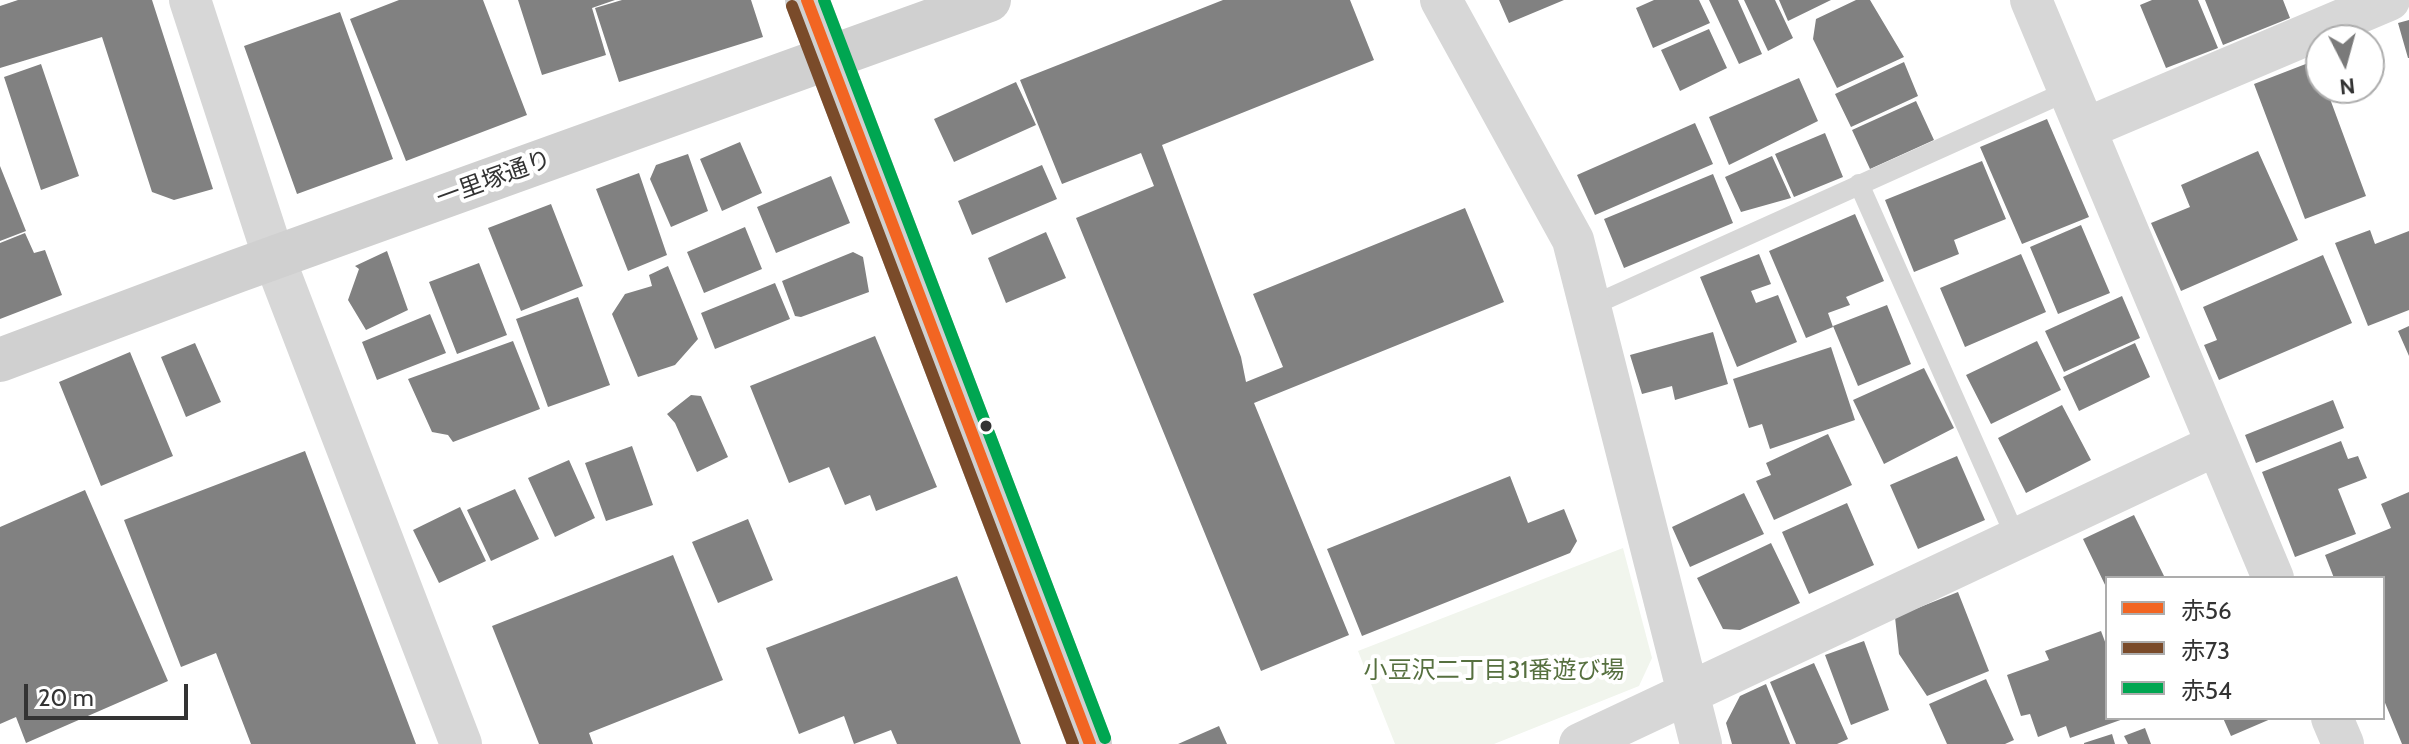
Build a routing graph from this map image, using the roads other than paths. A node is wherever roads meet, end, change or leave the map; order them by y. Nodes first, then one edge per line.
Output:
1 (190, 0) edge
2 (807, 0) edge
3 (989, 0) edge
4 (1441, 0) edge
5 (2031, 0) edge
6 (2389, 0) edge
7 (828, 58) junction
8 (2070, 90) junction
9 (2087, 128) junction
10 (1859, 184) junction
11 (274, 258) junction
12 (1591, 306) junction
13 (0, 360) edge
14 (2216, 445) junction
15 (2017, 540) junction
16 (2272, 576) edge
17 (1690, 694) junction
18 (2333, 720) edge
19 (461, 744) edge
20 (1090, 744) edge
21 (1580, 744) edge
22 (1701, 744) edge
23 (2343, 744) edge

1 - 11 street
2 - 7 street
3 - 7 street, 一里塚通り
4 - 12 street
5 - 8 street
6 - 9 street
7 - 11 street, 一里塚通り
7 - 20 street
8 - 9 street
8 - 10 lane
9 - 14 street
10 - 12 lane
10 - 15 lane
11 - 13 street, 一里塚通り
11 - 19 street
12 - 17 street
14 - 15 street
14 - 16 street
15 - 17 street
17 - 21 street
17 - 22 street
18 - 23 street

